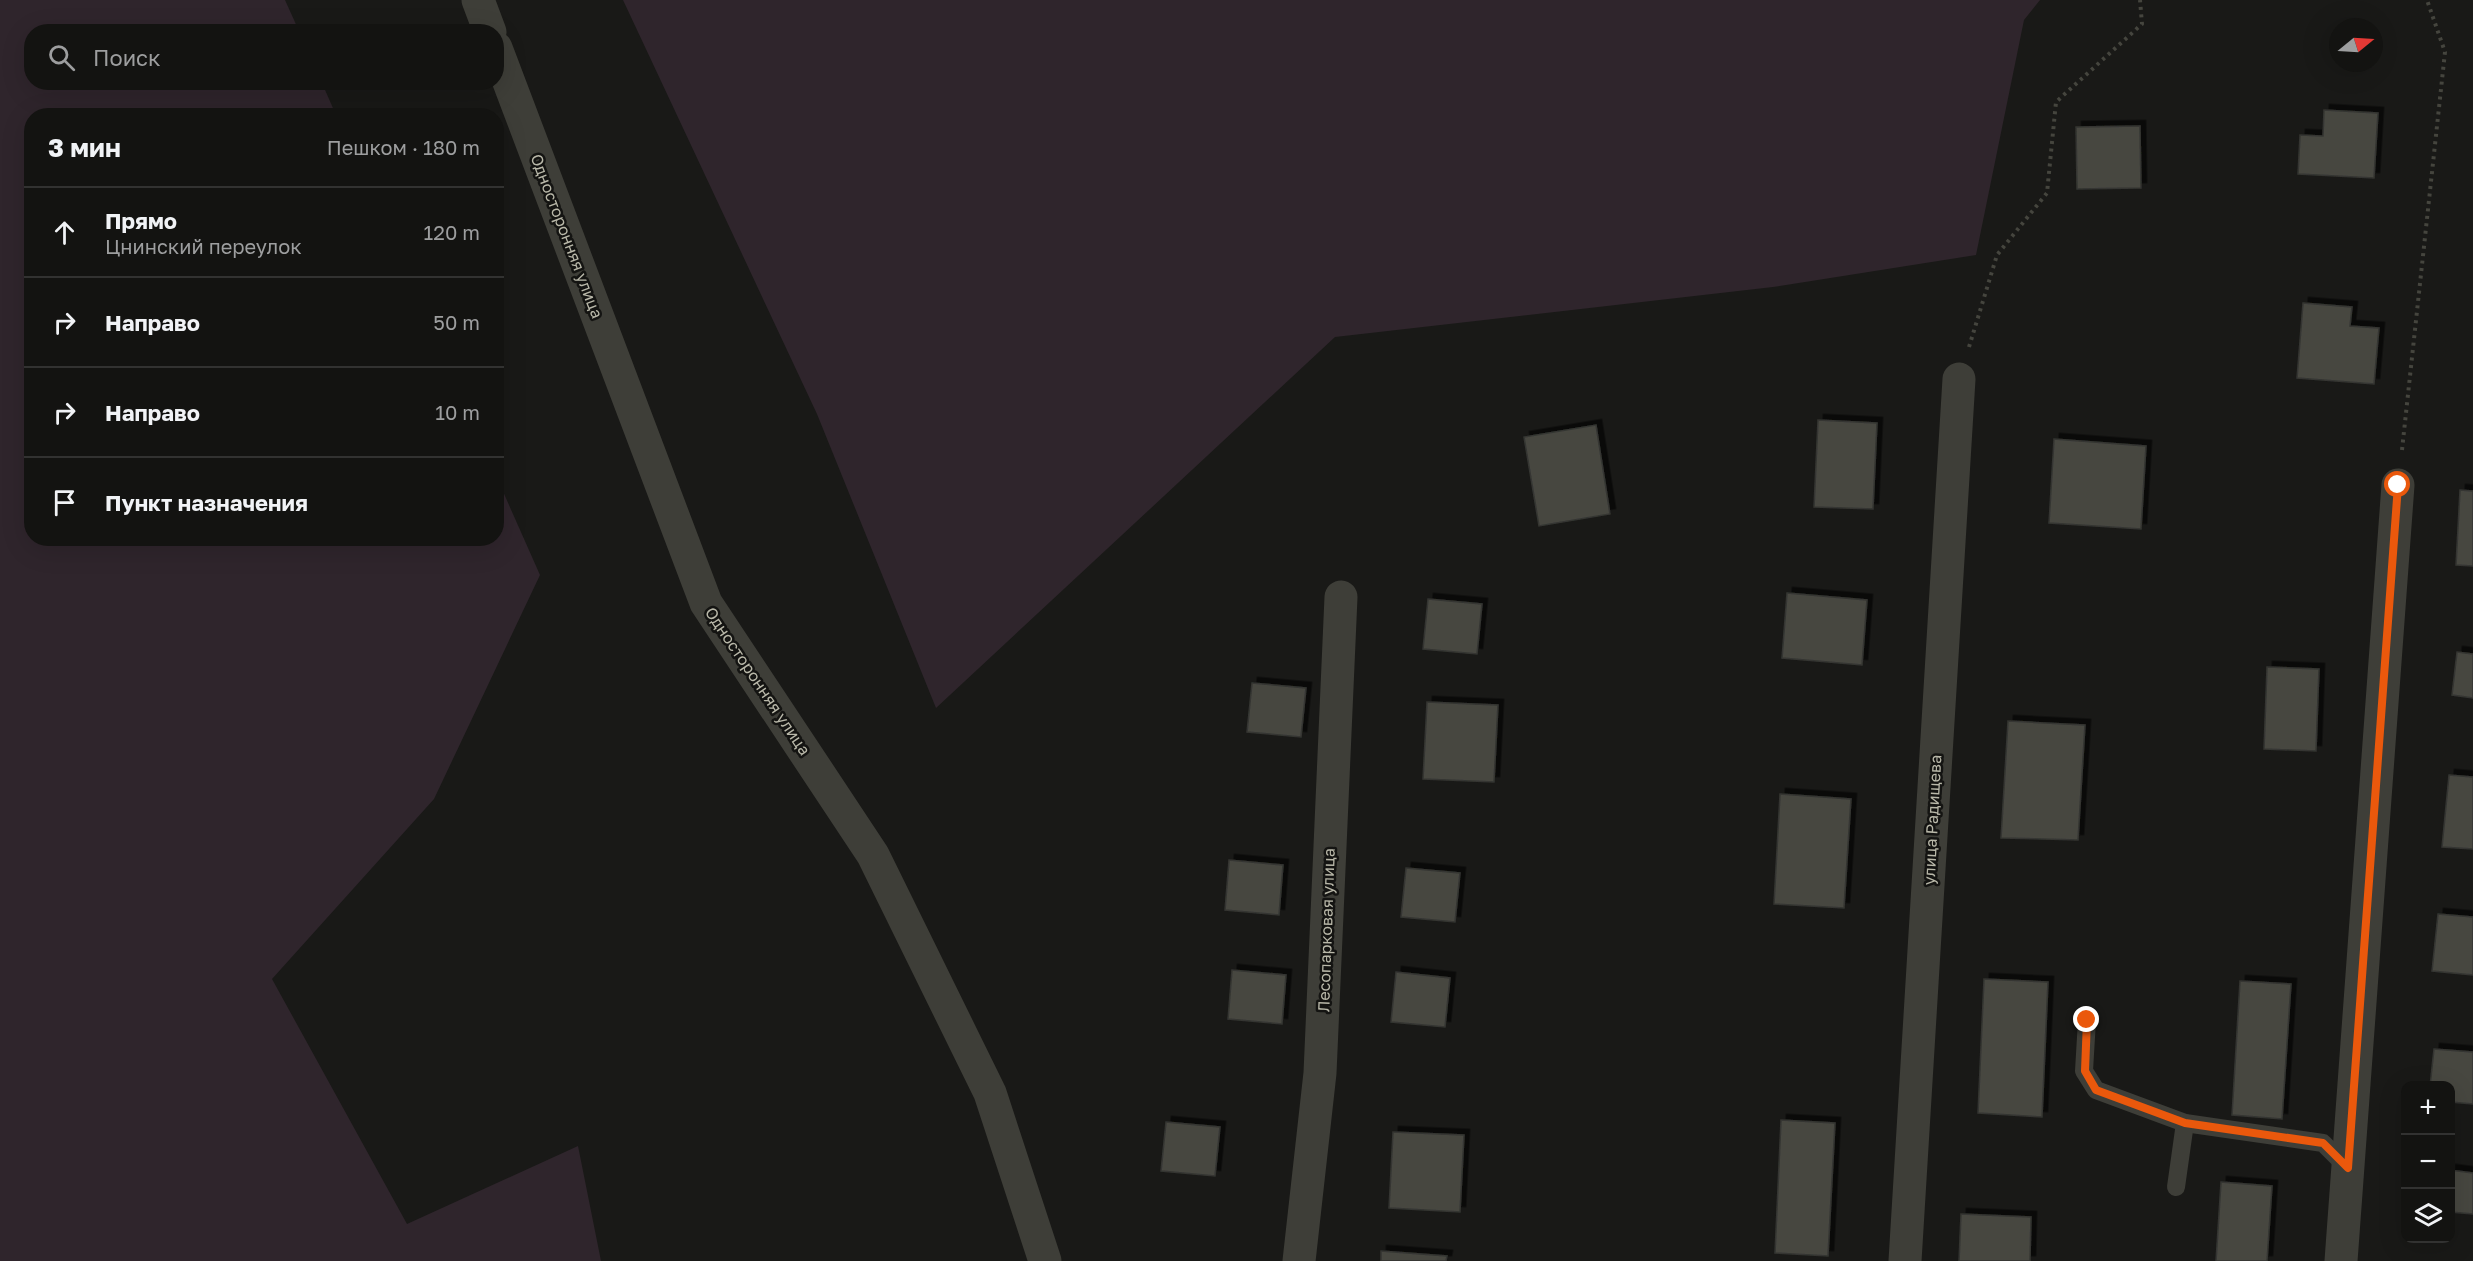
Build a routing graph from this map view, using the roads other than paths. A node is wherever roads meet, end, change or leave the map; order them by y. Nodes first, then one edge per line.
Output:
1 (478, 0) edge
2 (487, 24) edge
3 (504, 69) edge
4 (1959, 379) road end
5 (2398, 485) road end
6 (1341, 597) dead end
7 (2087, 1020) dead end
8 (2185, 1123) junction
9 (2348, 1168) junction
10 (2176, 1187) dead end
11 (1045, 1261) edge
12 (1299, 1261) edge
13 (1905, 1261) edge
14 (2341, 1261) edge

1 - 2 street
3 - 11 street, Односторонняя улица
4 - 13 street, улица Радищева
5 - 9 street
6 - 12 street, Лесопарковая улица
7 - 8 lane
8 - 9 lane
8 - 10 lane
9 - 14 street

